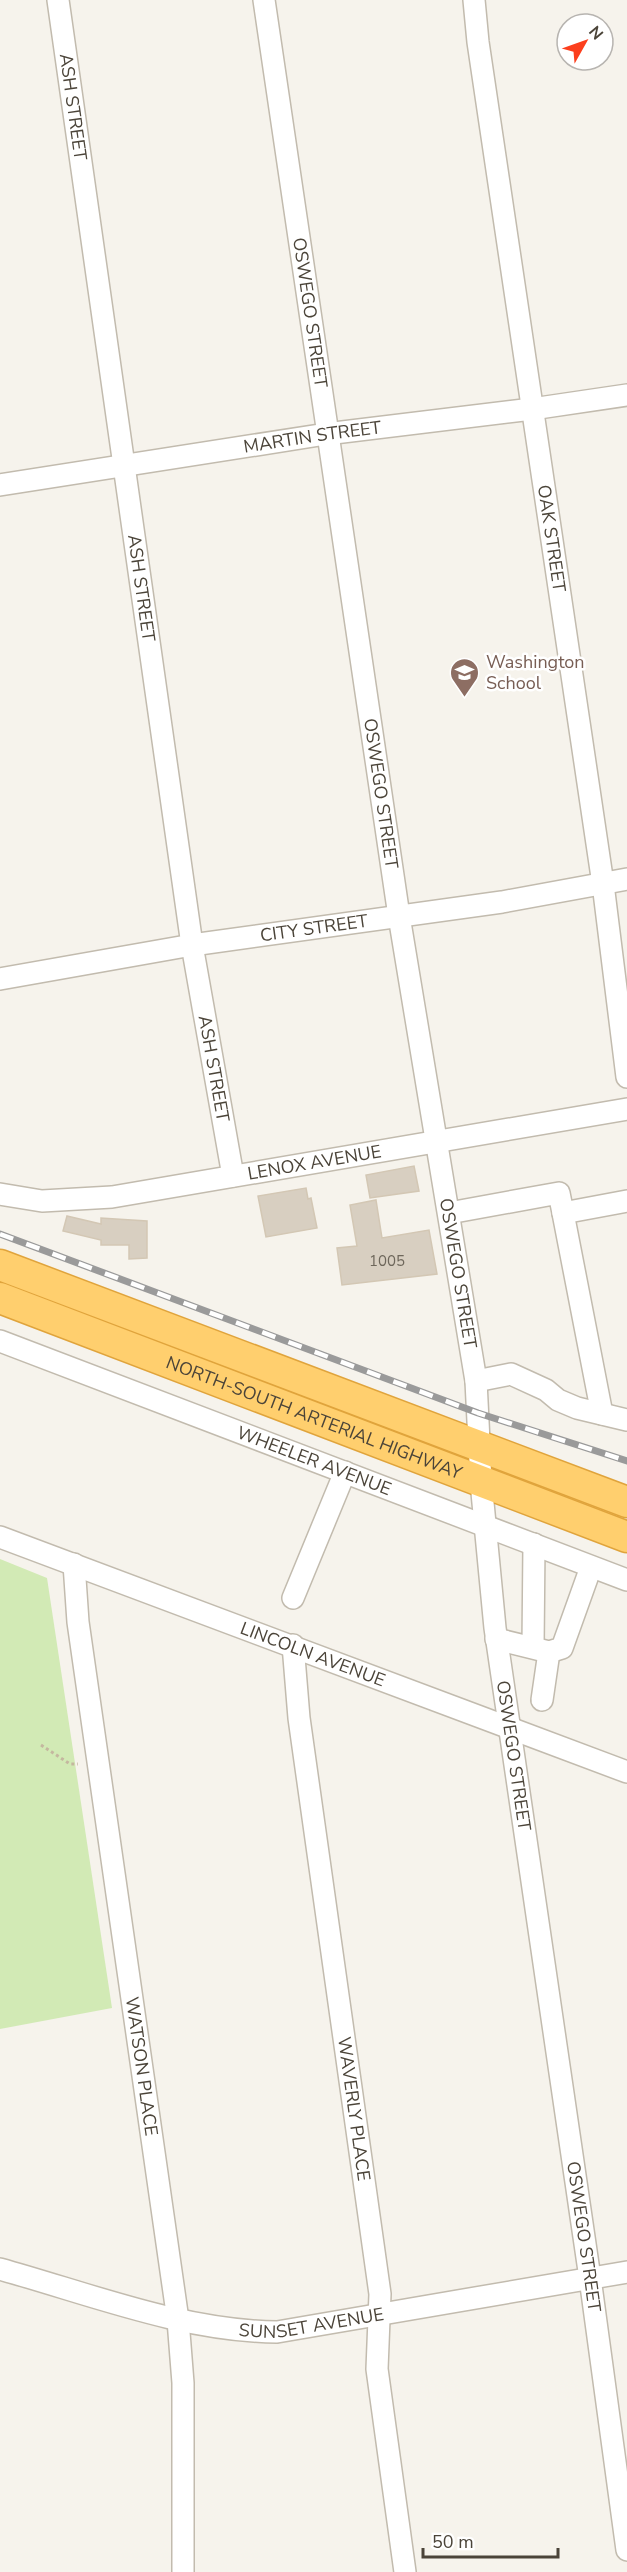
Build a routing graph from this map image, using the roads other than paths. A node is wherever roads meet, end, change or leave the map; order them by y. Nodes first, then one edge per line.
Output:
1 (58, 0) edge
2 (264, 0) edge
3 (474, 0) edge
4 (627, 395) edge
5 (532, 410) junction
6 (326, 434) junction
7 (123, 466) junction
8 (0, 485) edge
9 (627, 879) edge
10 (603, 884) junction
11 (399, 916) junction
12 (192, 945) junction
13 (0, 979) edge
14 (627, 1077) edge
15 (627, 1109) edge
16 (436, 1142) junction
17 (233, 1176) junction
18 (0, 1194) edge
19 (627, 1201) edge
20 (448, 1213) junction
21 (563, 1213) junction
22 (0, 1265) edge
23 (0, 1298) edge
24 (0, 1341) edge
25 (476, 1381) junction
26 (602, 1414) junction
27 (627, 1420) edge
28 (479, 1446) junction
29 (345, 1472) junction
30 (481, 1482) junction
31 (627, 1502) edge
32 (485, 1526) junction
33 (0, 1537) edge
34 (627, 1537) edge
35 (534, 1544) junction
36 (74, 1564) junction
37 (591, 1567) junction
38 (627, 1580) edge
39 (293, 1598) dead end
40 (496, 1639) junction
41 (293, 1645) junction
42 (541, 1649) junction
43 (542, 1700) dead end
44 (509, 1728) junction
45 (627, 1772) edge
46 (0, 2269) edge
47 (627, 2272) edge
48 (591, 2278) junction
49 (378, 2316) junction
50 (178, 2320) junction
51 (627, 2550) edge
52 (183, 2572) edge
53 (405, 2572) edge

1 - 7 street, ASH STREET
2 - 6 street, OSWEGO STREET
3 - 5 street, OAK STREET
4 - 5 street, MARTIN STREET
5 - 6 street, MARTIN STREET
5 - 10 street, OAK STREET
6 - 7 street, MARTIN STREET
6 - 11 street, OSWEGO STREET
7 - 8 street, MARTIN STREET
7 - 12 street, ASH STREET
9 - 10 street, CITY STREET
10 - 11 street, CITY STREET
10 - 14 street, OAK STREET
11 - 12 street, CITY STREET
11 - 16 street, OSWEGO STREET
12 - 13 street, CITY STREET
12 - 17 street, ASH STREET
15 - 16 street, LENOX AVENUE
16 - 17 street, LENOX AVENUE
16 - 20 street, OSWEGO STREET
17 - 18 street, LENOX AVENUE
19 - 21 street
20 - 21 street
20 - 25 street, OSWEGO STREET
21 - 26 street
22 - 28 highway, NORTH-SOUTH ARTERIAL HIGHWAY
23 - 30 highway, NORTH-SOUTH ARTERIAL HIGHWAY
24 - 29 street, WHEELER AVENUE
25 - 26 street
25 - 28 street, OSWEGO STREET
26 - 27 street
28 - 30 street, OSWEGO STREET
28 - 31 highway, NORTH-SOUTH ARTERIAL HIGHWAY
29 - 32 street, WHEELER AVENUE
29 - 39 street
30 - 32 street, OSWEGO STREET
30 - 34 highway, NORTH-SOUTH ARTERIAL HIGHWAY
32 - 35 street, WHEELER AVENUE
32 - 40 street, OSWEGO STREET
33 - 36 street, LINCOLN AVENUE
35 - 37 street, WHEELER AVENUE
35 - 42 street
36 - 41 street, LINCOLN AVENUE
36 - 50 street, WATSON PLACE
37 - 38 street, WHEELER AVENUE
37 - 42 street
40 - 42 street
40 - 44 street, OSWEGO STREET
41 - 44 street, LINCOLN AVENUE
41 - 49 street, WAVERLY PLACE
42 - 43 street
44 - 45 street, LINCOLN AVENUE
44 - 48 street, OSWEGO STREET
46 - 50 street, SUNSET AVENUE
47 - 48 street, SUNSET AVENUE
48 - 49 street, SUNSET AVENUE
48 - 51 street, OSWEGO STREET
49 - 50 street, SUNSET AVENUE
49 - 53 street, WAVERLY PLACE
50 - 52 street, WATSON PLACE

